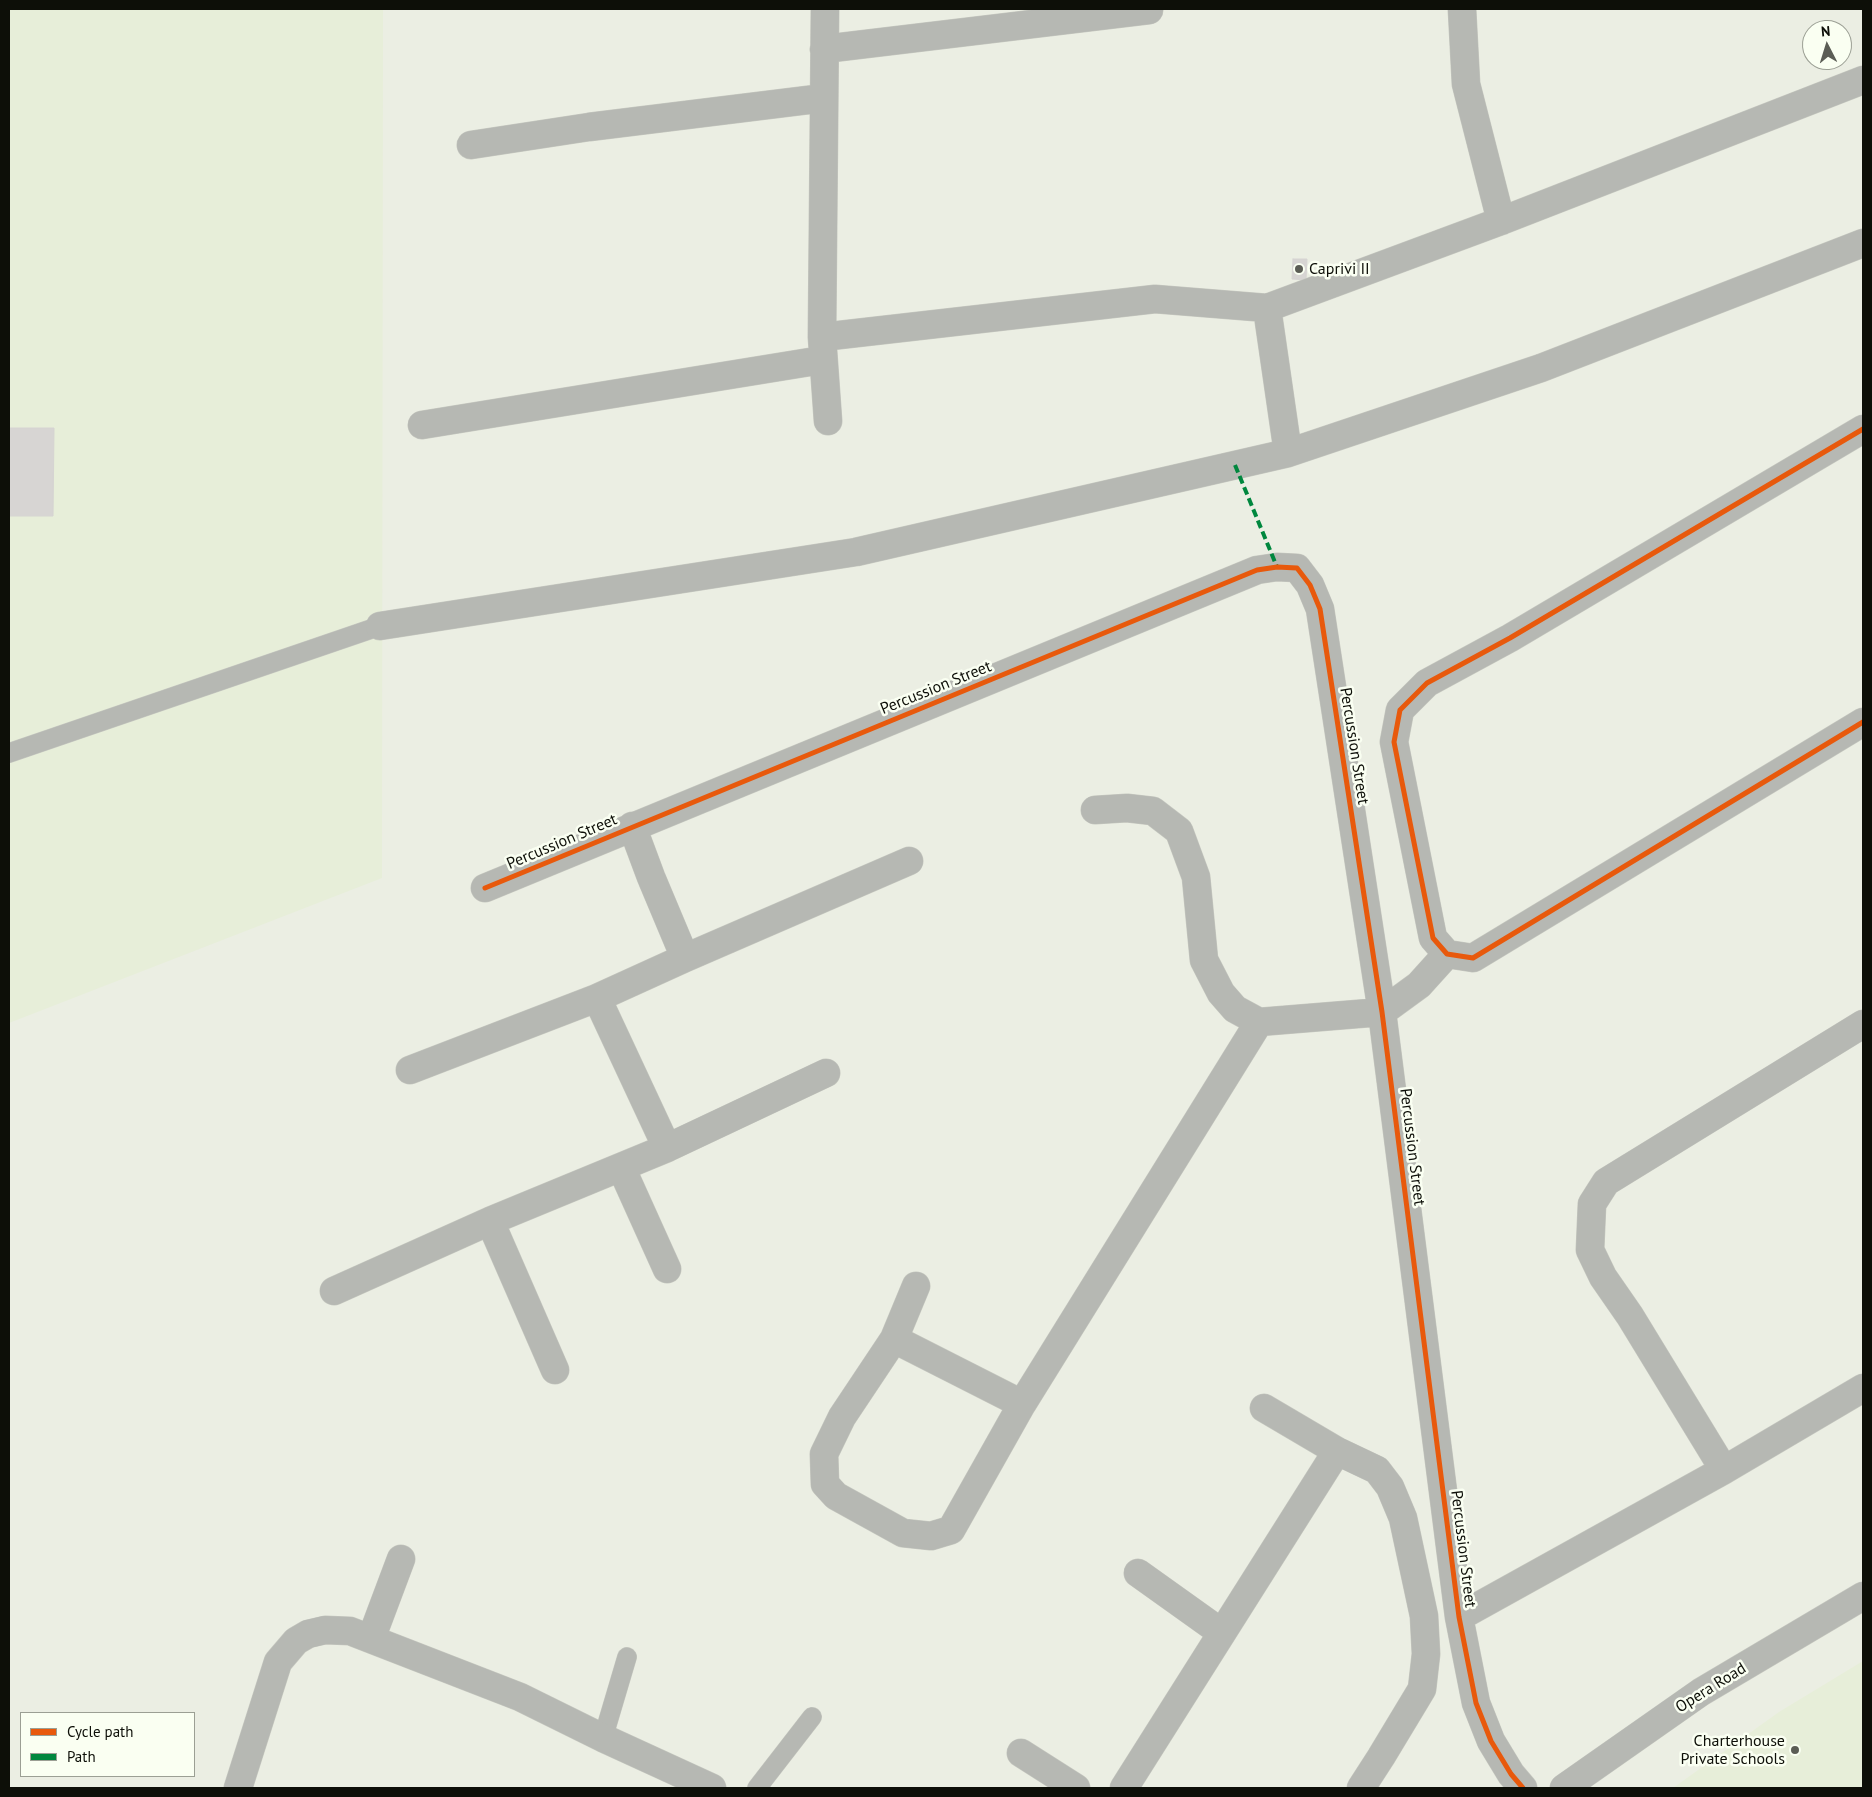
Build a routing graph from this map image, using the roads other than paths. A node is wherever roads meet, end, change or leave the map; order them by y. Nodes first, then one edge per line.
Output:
1 (825, 9) edge
2 (1462, 9) edge
3 (1149, 10) edge
4 (824, 49) junction
5 (1863, 80) edge
6 (824, 98) junction
7 (471, 145) dead end
8 (1501, 221) junction
9 (1863, 243) edge
10 (1267, 308) junction
11 (822, 349) junction
12 (828, 421) dead end
13 (422, 425) dead end
14 (1863, 429) edge
15 (1288, 454) junction
16 (380, 626) joint
17 (1863, 722) edge
18 (9, 753) edge
19 (1095, 810) dead end
20 (632, 826) junction
21 (909, 862) dead end
22 (486, 888) dead end
23 (1447, 954) junction
24 (685, 958) junction
25 (598, 998) junction
26 (1382, 1012) junction
27 (1259, 1022) junction
28 (1863, 1024) edge
29 (410, 1070) dead end
30 (826, 1073) dead end
31 (667, 1148) junction
32 (620, 1167) junction
33 (490, 1221) junction
34 (667, 1268) dead end
35 (916, 1286) dead end
36 (334, 1291) dead end
37 (894, 1340) junction
38 (555, 1370) dead end
39 (1863, 1388) edge
40 (1022, 1404) junction
41 (1264, 1408) dead end
42 (1337, 1451) junction
43 (1724, 1470) junction
44 (401, 1559) dead end
45 (1138, 1573) dead end
46 (1863, 1596) edge
47 (1459, 1617) junction
48 (1222, 1633) junction
49 (371, 1639) junction
50 (626, 1657) dead end
51 (812, 1717) dead end
52 (603, 1738) junction
53 (1021, 1753) dead end
54 (238, 1788) edge
55 (712, 1788) edge
56 (757, 1788) edge
57 (1076, 1788) edge
58 (1124, 1788) edge
59 (1361, 1788) edge
60 (1523, 1788) edge
61 (1564, 1788) edge

1 - 4 street
2 - 8 street
3 - 4 street
4 - 6 street
5 - 8 street
6 - 7 street
6 - 11 street
8 - 10 street
9 - 15 street
10 - 11 street
10 - 15 street
11 - 12 street
11 - 13 street
14 - 23 street
15 - 16 street
16 - 18 lane
17 - 23 street
19 - 27 street
20 - 22 street, Percussion Street
20 - 24 street
20 - 26 street, Percussion Street
21 - 24 street
23 - 26 street
24 - 25 street
25 - 29 street
25 - 31 street
26 - 27 street
26 - 47 street, Percussion Street
27 - 40 street
28 - 43 street
30 - 31 street
31 - 32 street
32 - 33 street
32 - 34 street
33 - 36 street
33 - 38 street
35 - 37 street
37 - 40 street
37 - 40 street
39 - 43 street
41 - 42 street
42 - 48 street
42 - 59 street
43 - 47 street
44 - 49 street
45 - 48 street
46 - 61 street, Opera Road
47 - 60 street, Percussion Street
48 - 58 street
49 - 52 street
49 - 54 street
50 - 52 lane
51 - 56 lane
52 - 55 street
53 - 57 street

